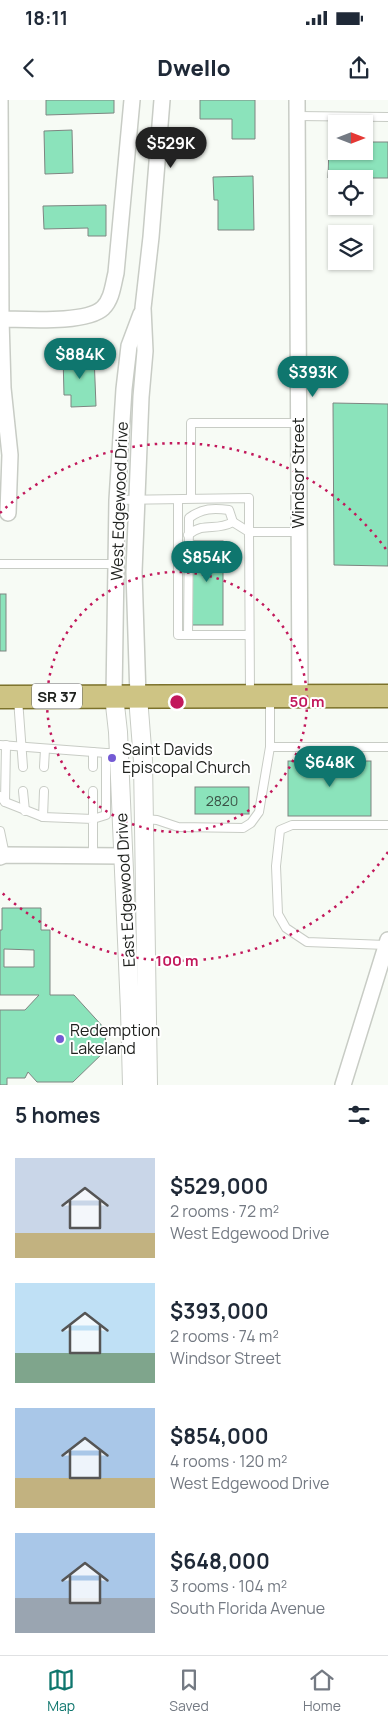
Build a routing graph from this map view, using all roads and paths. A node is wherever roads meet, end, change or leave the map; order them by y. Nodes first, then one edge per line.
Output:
1 (0, 100) edge
2 (132, 100) edge
3 (162, 100) edge
4 (297, 100) edge
5 (296, 116) junction
6 (388, 117) edge
7 (143, 308) junction
8 (1, 319) edge
9 (298, 423) junction
10 (191, 498) junction
11 (117, 500) junction
12 (137, 500) junction
13 (178, 500) junction
14 (8, 513) dead end
15 (233, 522) junction
16 (249, 532) junction
17 (299, 532) junction
18 (188, 534) junction
19 (0, 564) edge
20 (116, 564) junction
21 (188, 635) junction
22 (249, 635) junction
23 (114, 696) junction
24 (260, 696) junction
25 (300, 696) junction
26 (388, 696) edge
27 (9, 697) edge
28 (138, 697) junction
29 (3, 745) edge
30 (21, 746) junction
31 (270, 747) junction
32 (388, 747) edge
33 (45, 749) junction
34 (93, 752) junction
35 (112, 753) junction
36 (23, 767) dead end
37 (44, 767) dead end
38 (93, 767) dead end
39 (23, 791) dead end
40 (44, 791) dead end
41 (93, 792) dead end
42 (2, 799) edge
43 (24, 811) junction
44 (114, 812) junction
45 (43, 818) junction
46 (93, 819) junction
47 (144, 819) junction
48 (388, 826) edge
49 (0, 831) edge
50 (3, 856) edge
51 (93, 856) junction
52 (123, 856) junction
53 (387, 942) edge
54 (132, 1085) edge
55 (148, 1085) edge
56 (344, 1085) edge

1 - 8 street
2 - 8 street
3 - 7 street, West Edgewood Drive
4 - 5 street, Windsor Street
5 - 6 lane
5 - 9 street, Windsor Street
7 - 11 street, West Edgewood Drive
7 - 12 street, West Edgewood Drive
8 - 14 street
9 - 10 lane
9 - 17 street, Windsor Street
10 - 13 lane
10 - 16 lane
11 - 12 lane
11 - 20 street, West Edgewood Drive
12 - 13 lane
12 - 28 street, West Edgewood Drive
13 - 21 lane
15 - 16 lane
15 - 18 lane
15 - 18 lane
16 - 17 lane
16 - 22 lane
17 - 25 street, Windsor Street
18 - 21 lane
19 - 20 lane
20 - 23 street, West Edgewood Drive
21 - 22 lane
22 - 24 lane
23 - 27 main road, SR 37
23 - 28 main road, SR 37
23 - 35 street, East Edgewood Drive
24 - 25 main road, SR 37
24 - 28 main road, SR 37
24 - 31 lane
25 - 26 main road, SR 37
27 - 30 lane
28 - 47 street, East Edgewood Drive
29 - 30 lane
29 - 42 lane
30 - 33 lane
30 - 36 lane
31 - 32 lane
31 - 47 lane
33 - 34 lane
33 - 37 lane
34 - 35 lane
34 - 38 lane
35 - 44 street, East Edgewood Drive
39 - 43 lane
40 - 45 lane
41 - 46 lane
42 - 43 lane
43 - 45 lane
44 - 46 lane
44 - 52 street, East Edgewood Drive
45 - 46 lane
46 - 51 lane
47 - 55 street, East Edgewood Drive
48 - 53 lane
49 - 50 lane
50 - 51 street
51 - 52 street
52 - 54 street, East Edgewood Drive
53 - 56 street

